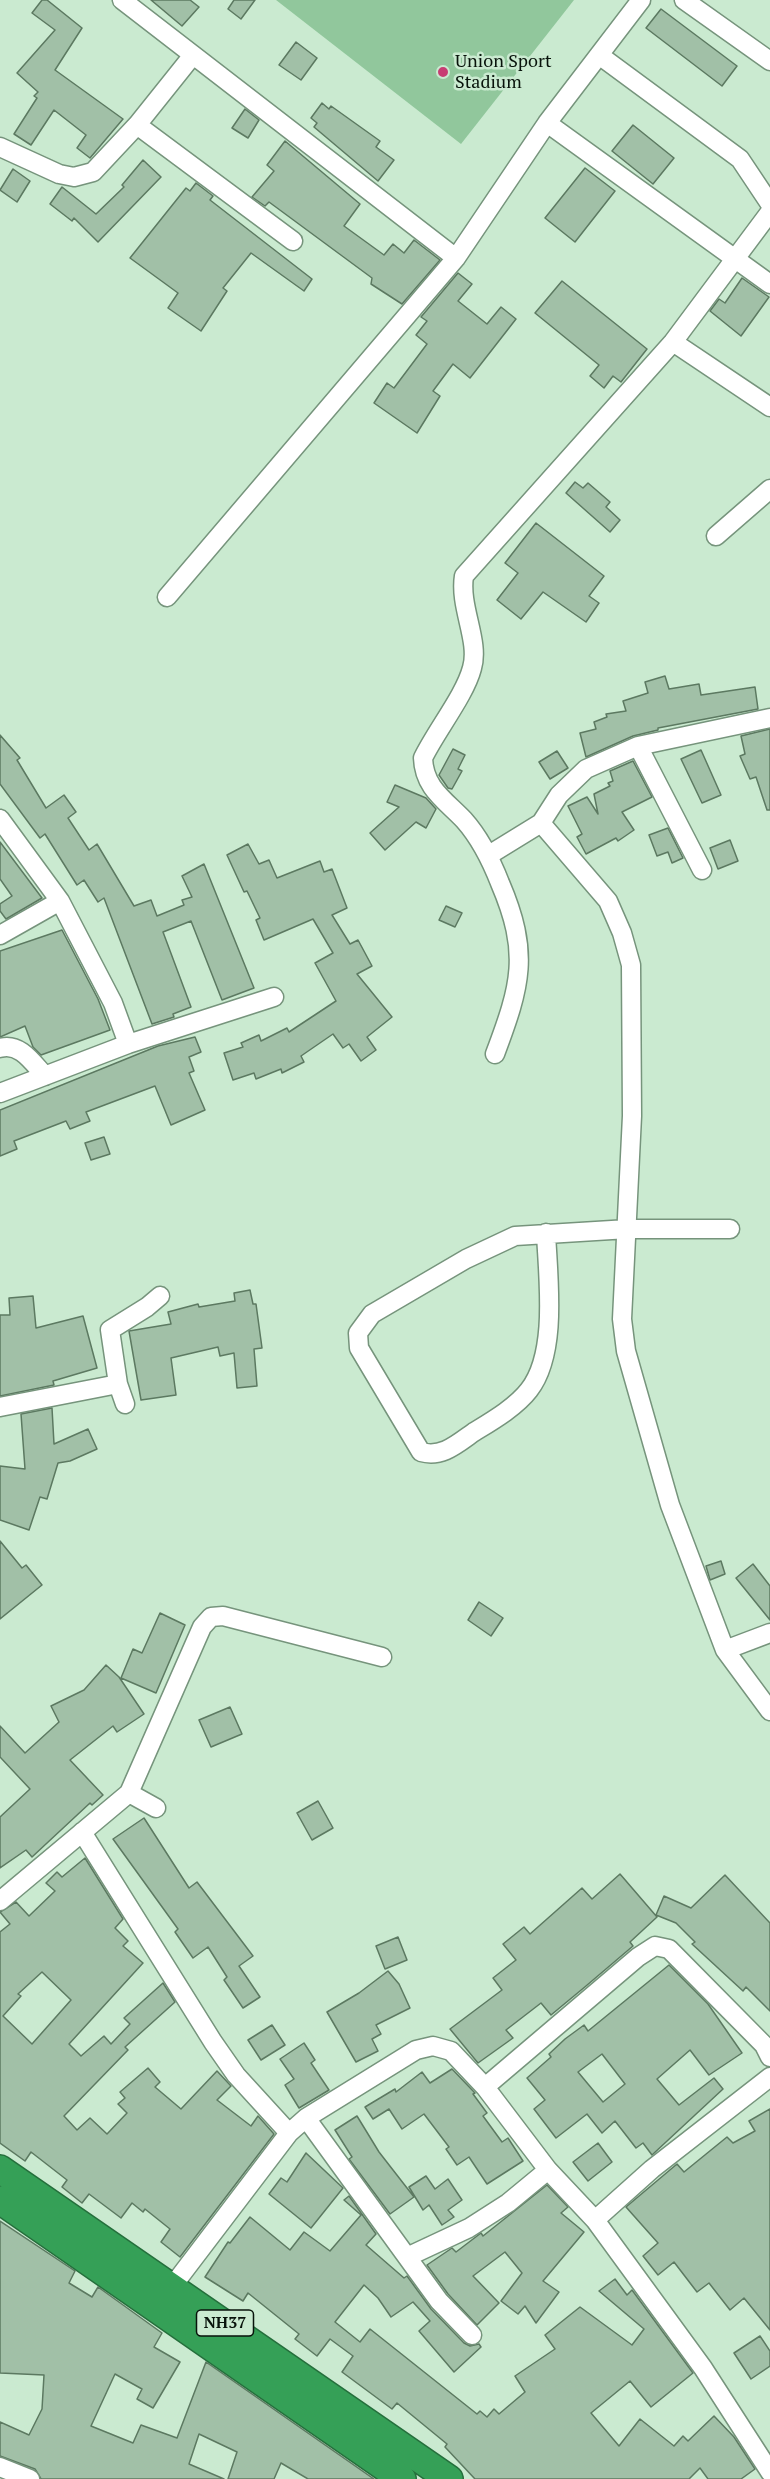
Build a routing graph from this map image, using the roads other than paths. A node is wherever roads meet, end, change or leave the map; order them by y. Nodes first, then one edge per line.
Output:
1 (122, 0) edge
2 (641, 0) edge
3 (684, 0) edge
4 (193, 55) junction
5 (599, 55) junction
6 (770, 61) edge
7 (547, 123) junction
8 (137, 125) junction
9 (0, 147) edge
10 (770, 204) edge
11 (770, 212) edge
12 (293, 241) dead end
13 (735, 257) junction
14 (456, 258) junction
15 (770, 284) edge
16 (673, 342) junction
17 (770, 407) edge
18 (770, 489) edge
19 (716, 536) dead end
20 (167, 597) dead end
21 (770, 718) edge
22 (638, 746) junction
23 (0, 819) edge
24 (541, 823) junction
25 (489, 855) junction
26 (702, 870) dead end
27 (60, 901) junction
28 (0, 935) edge
29 (274, 997) dead end
30 (129, 1044) junction
31 (0, 1048) edge
32 (495, 1054) dead end
33 (45, 1076) junction
34 (0, 1093) edge
35 (628, 1229) junction
36 (730, 1229) dead end
37 (546, 1233) junction
38 (160, 1296) dead end
39 (118, 1384) junction
40 (125, 1404) dead end
41 (0, 1407) edge
42 (770, 1633) edge
43 (725, 1650) junction
44 (382, 1657) dead end
45 (770, 1711) edge
46 (129, 1793) junction
47 (156, 1808) dead end
48 (82, 1832) junction
49 (0, 1901) edge
50 (770, 2057) edge
51 (770, 2077) edge
52 (485, 2087) junction
53 (306, 2118) junction
54 (289, 2133) junction
55 (0, 2169) edge
56 (548, 2170) junction
57 (0, 2200) edge
58 (595, 2220) junction
59 (407, 2258) junction
60 (164, 2297) junction
61 (472, 2335) dead end
62 (0, 2467) edge
63 (770, 2472) edge
64 (30, 2479) edge
65 (402, 2479) edge
66 (449, 2479) edge

1 - 4 street
2 - 5 street
3 - 6 street
4 - 8 street
4 - 14 street
5 - 7 street
5 - 10 street
7 - 13 street
7 - 14 street
8 - 9 street
8 - 12 street
11 - 13 street
13 - 15 street
13 - 16 street
14 - 20 street
16 - 17 street
16 - 25 street
18 - 19 street
21 - 22 street
22 - 24 street
22 - 26 street
23 - 27 street
24 - 25 street
24 - 35 street
25 - 32 street
27 - 28 street
27 - 30 street
29 - 30 street
30 - 33 street
31 - 33 street
33 - 34 street
35 - 36 street
35 - 37 street
35 - 43 street
37 - 37 street
38 - 39 street
39 - 40 street
39 - 41 street
42 - 43 street
43 - 45 street
44 - 46 street
46 - 47 street
46 - 48 street
48 - 49 street
48 - 54 street
50 - 52 street
51 - 58 street
52 - 53 street
52 - 56 street
53 - 54 street
53 - 59 street
54 - 60 street
55 - 60 highway, NH37
56 - 58 street
56 - 59 street
57 - 60 highway, NH37
58 - 63 street
59 - 61 street
60 - 65 highway, NH37
60 - 66 highway, NH37
62 - 64 street

